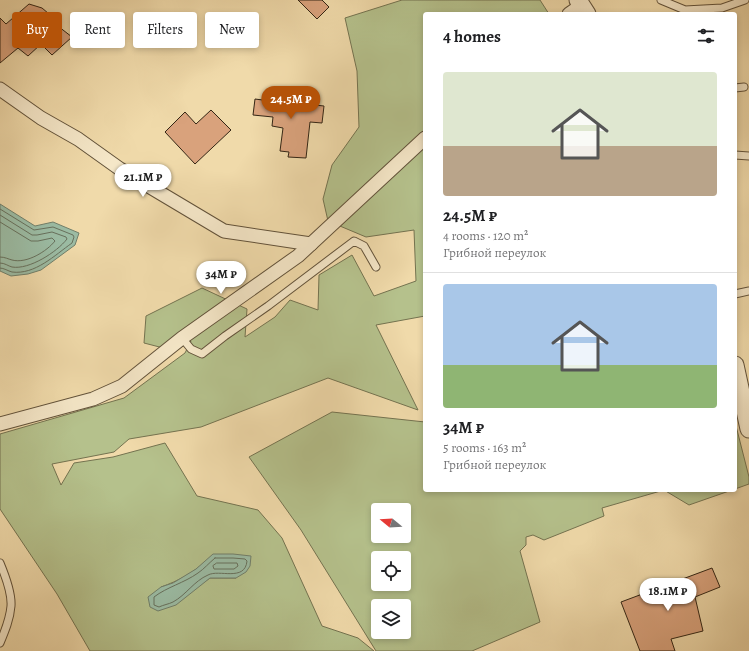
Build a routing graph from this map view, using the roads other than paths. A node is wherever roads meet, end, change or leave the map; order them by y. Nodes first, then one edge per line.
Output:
1 (661, 0) edge
2 (745, 0) edge
3 (744, 87) dead end
4 (737, 88) edge
5 (0, 89) edge
6 (423, 140) edge
7 (737, 155) edge
8 (749, 156) edge
9 (312, 244) junction
10 (376, 267) dead end
11 (749, 291) edge
12 (737, 294) edge
13 (182, 338) junction
14 (737, 372) edge
15 (746, 403) edge
16 (0, 424) edge
17 (749, 429) edge
18 (0, 563) edge
19 (0, 643) edge

1 - 2 lane
3 - 4 lane
5 - 9 street
6 - 9 street
7 - 8 lane
9 - 13 street
10 - 13 lane
11 - 12 lane
13 - 16 street
14 - 15 street
15 - 17 street
18 - 19 lane

